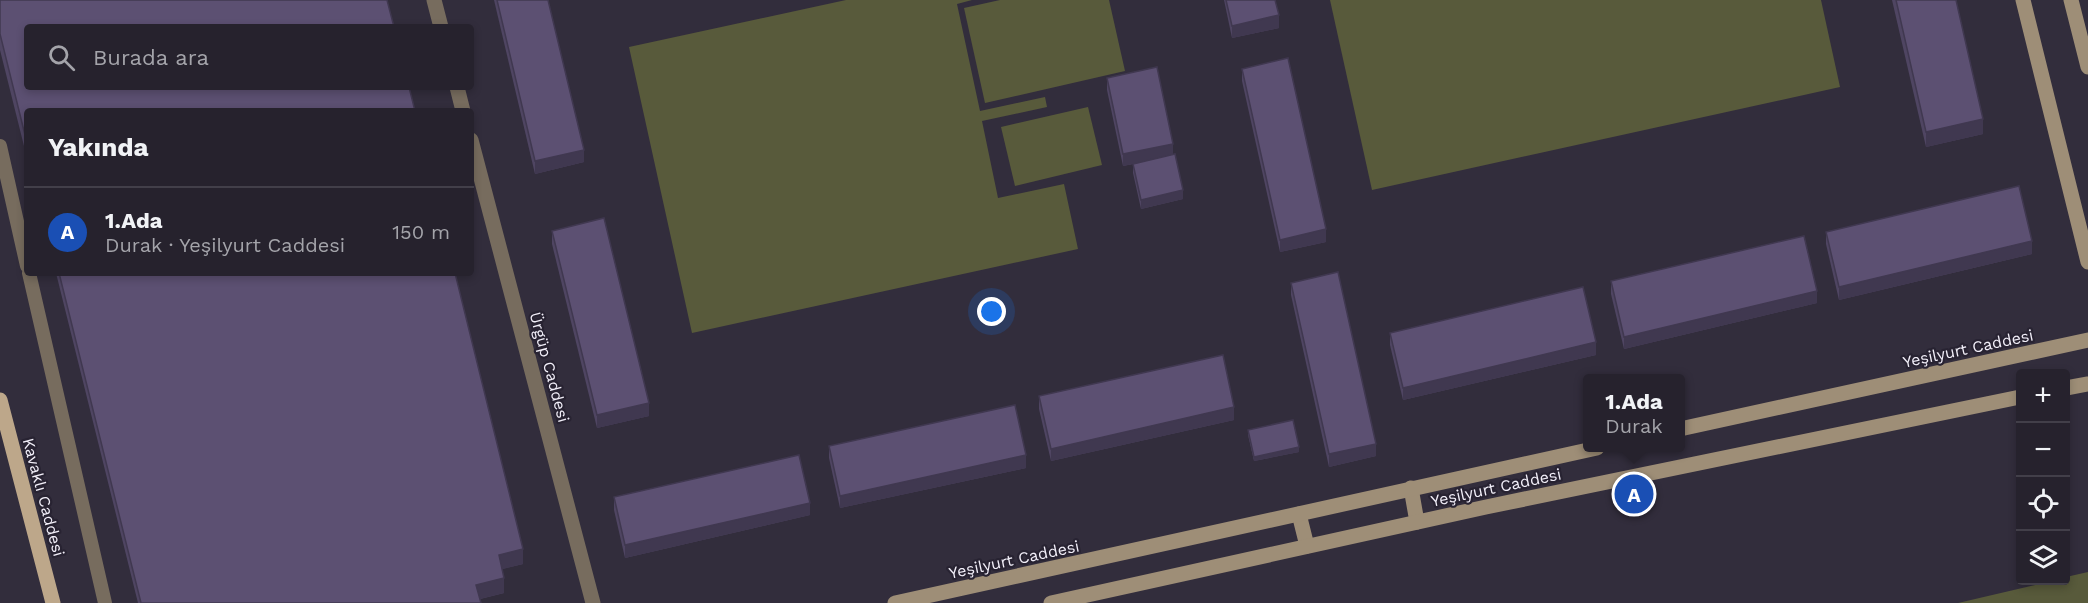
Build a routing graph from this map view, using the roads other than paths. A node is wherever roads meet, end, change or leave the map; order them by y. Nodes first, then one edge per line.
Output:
1 (434, 0) edge
2 (2023, 0) edge
3 (2071, 0) edge
4 (440, 24) edge
5 (2088, 67) edge
6 (458, 90) edge
7 (462, 108) edge
8 (0, 146) edge
9 (474, 151) edge
10 (24, 253) edge
11 (2088, 262) edge
12 (29, 276) edge
13 (2088, 340) edge
14 (2088, 384) edge
15 (2070, 387) edge
16 (2016, 399) edge
17 (0, 400) edge
18 (1685, 428) edge
19 (1583, 450) edge
20 (1411, 488) junction
21 (1299, 514) junction
22 (1417, 522) junction
23 (1307, 546) junction
24 (53, 603) edge
25 (105, 603) edge
26 (593, 603) edge
27 (895, 603) edge
28 (1051, 603) edge

1 - 4 street
2 - 11 main road
3 - 5 main road
6 - 7 street
8 - 10 lane
9 - 26 street, Ürgüp Caddesi
12 - 25 lane
13 - 18 main road, Yeşilyurt Caddesi
14 - 15 main road
16 - 22 main road, Yeşilyurt Caddesi
17 - 24 main road, Kavaklı Caddesi
19 - 20 main road, Yeşilyurt Caddesi
20 - 21 main road, Yeşilyurt Caddesi
20 - 22 main road
21 - 23 main road
21 - 27 main road, Yeşilyurt Caddesi
22 - 23 main road, Yeşilyurt Caddesi
23 - 28 main road, Yeşilyurt Caddesi

